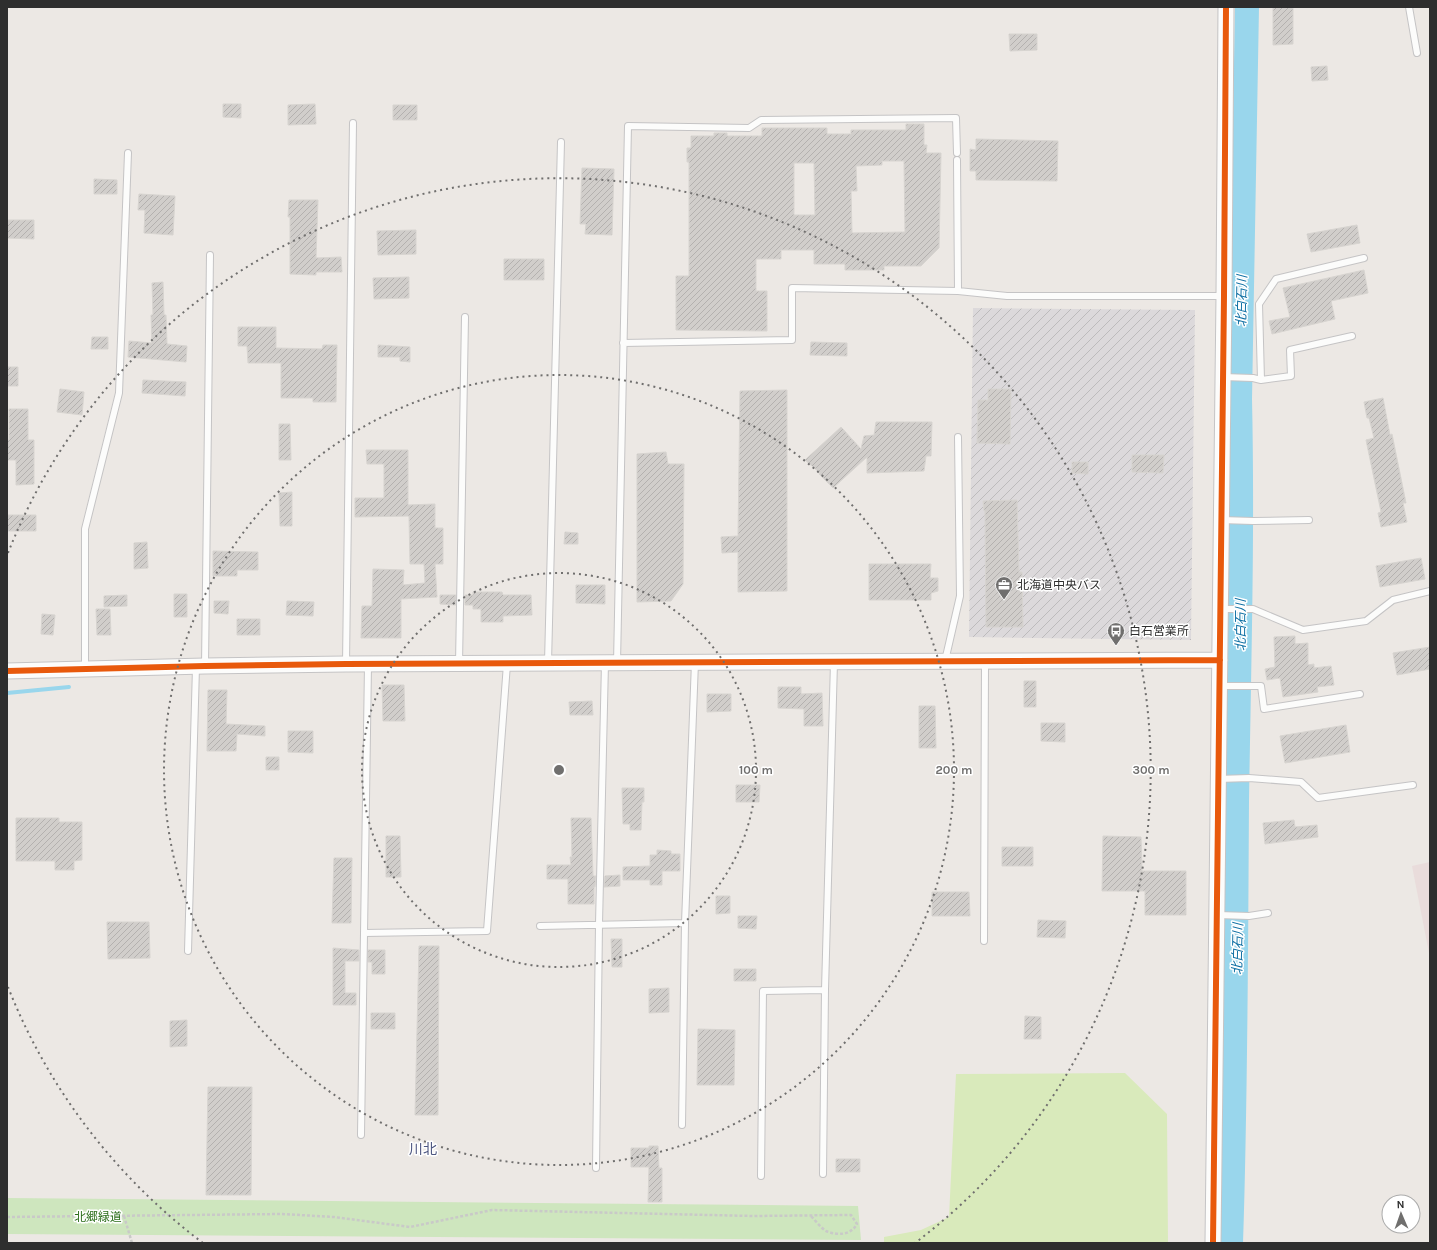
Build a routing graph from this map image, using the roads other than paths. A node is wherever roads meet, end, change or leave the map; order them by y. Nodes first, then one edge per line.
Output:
1 (1226, 7) edge
2 (1409, 7) edge
3 (1417, 53) dead end
4 (353, 123) dead end
5 (561, 142) dead end
6 (128, 153) dead end
7 (210, 255) dead end
8 (1364, 258) dead end
9 (958, 291) junction
10 (1224, 296) junction
11 (465, 317) dead end
12 (1352, 336) dead end
13 (623, 343) junction
14 (1226, 378) junction
15 (1261, 380) junction
16 (958, 437) dead end
17 (1226, 520) junction
18 (1309, 520) dead end
19 (1430, 591) edge
20 (1224, 610) junction
21 (985, 660) junction
22 (1220, 660) junction
23 (945, 661) junction
24 (695, 662) junction
25 (834, 662) junction
26 (548, 663) junction
27 (611, 663) junction
28 (346, 664) junction
29 (368, 664) junction
30 (459, 664) junction
31 (507, 664) junction
32 (200, 666) junction
33 (85, 669) junction
34 (7, 671) edge
35 (1224, 685) junction
36 (1360, 694) dead end
37 (1222, 779) junction
38 (1413, 785) dead end
39 (1268, 913) dead end
40 (1222, 915) junction
41 (685, 923) junction
42 (599, 924) junction
43 (540, 926) dead end
44 (364, 933) junction
45 (984, 941) dead end
46 (188, 951) dead end
47 (825, 990) junction
48 (682, 1125) dead end
49 (361, 1135) dead end
50 (596, 1168) dead end
51 (823, 1174) dead end
52 (761, 1176) dead end
53 (1213, 1243) edge

1 - 10 street
2 - 3 lane
4 - 28 lane
5 - 26 lane
6 - 33 lane
7 - 32 lane
8 - 15 lane
9 - 10 lane
9 - 13 lane
9 - 13 lane
10 - 14 street
11 - 30 lane
12 - 15 lane
13 - 27 lane
14 - 15 lane
14 - 17 street
16 - 23 lane
17 - 18 lane
17 - 20 street
19 - 20 lane
20 - 22 street
21 - 22 street
21 - 23 street
21 - 45 lane
22 - 35 street
23 - 25 street
24 - 25 street
24 - 27 street
24 - 41 lane
25 - 47 lane
26 - 27 street
26 - 31 street
27 - 42 lane
28 - 29 street
28 - 32 street
29 - 30 street
29 - 44 lane
30 - 31 street
31 - 44 lane
32 - 33 street
32 - 46 lane
33 - 34 street
35 - 36 lane
35 - 37 street
37 - 38 lane
37 - 40 street
39 - 40 lane
40 - 53 street
41 - 42 lane
41 - 48 lane
42 - 43 lane
42 - 50 lane
44 - 49 lane
47 - 51 lane
47 - 52 lane

